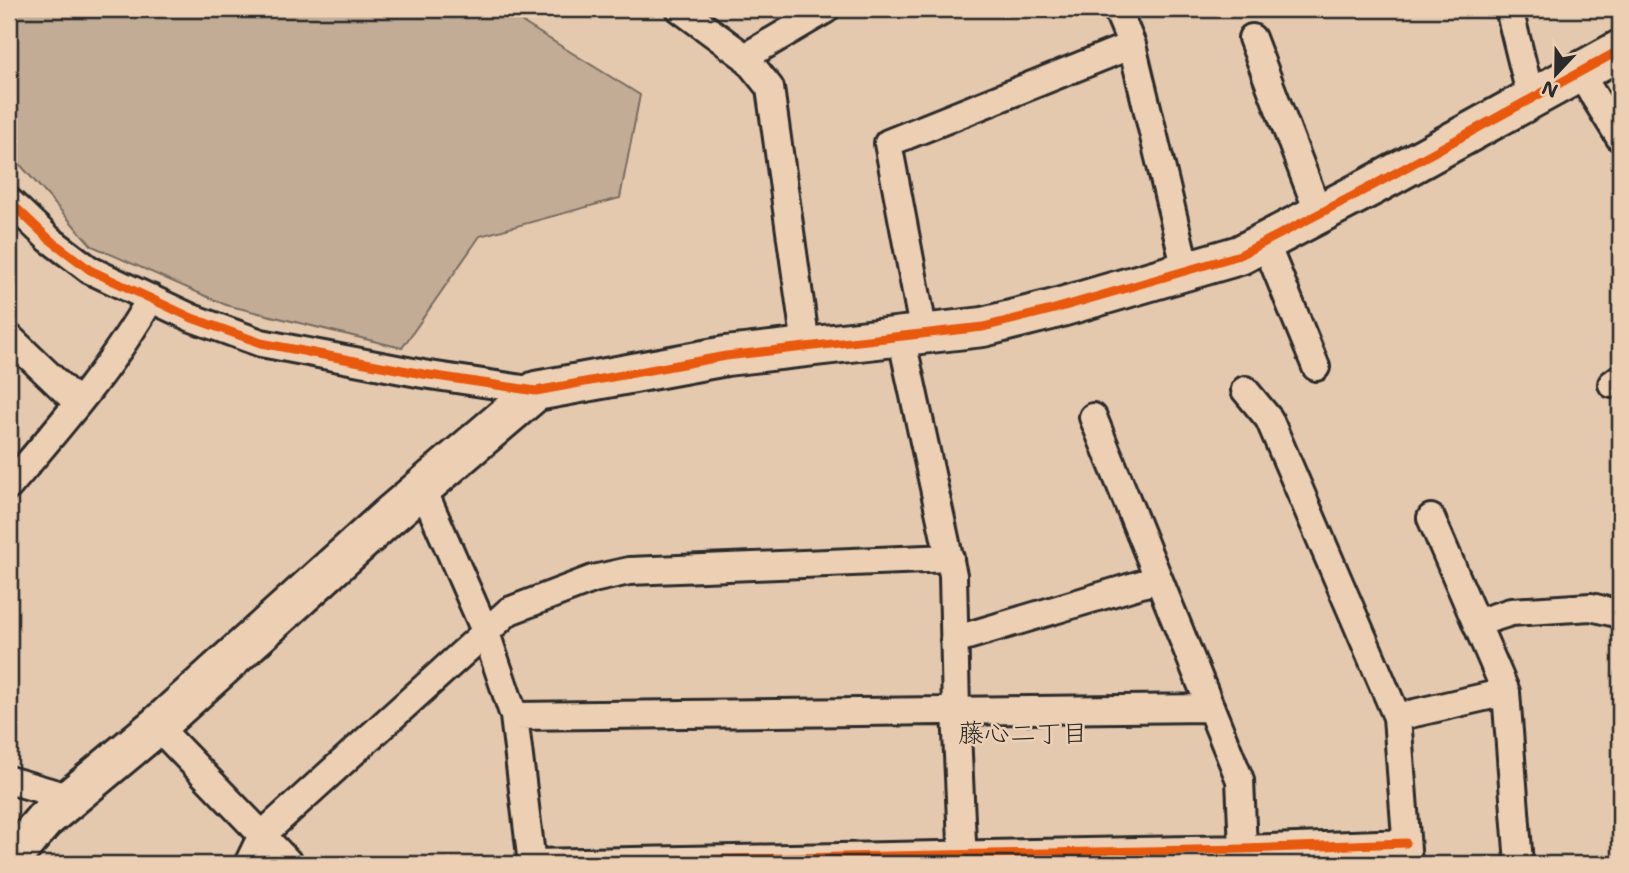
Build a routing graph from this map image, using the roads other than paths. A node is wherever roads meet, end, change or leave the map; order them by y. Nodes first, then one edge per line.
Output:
1 (680, 9) edge
2 (824, 9) edge
3 (1117, 9) edge
4 (1509, 9) edge
5 (1252, 38) dead end
6 (1132, 45) junction
7 (1620, 50) edge
8 (744, 57) junction
9 (1579, 72) junction
10 (1531, 99) junction
11 (1620, 138) edge
12 (9, 201) edge
13 (1319, 214) junction
14 (1265, 242) junction
15 (1186, 270) junction
16 (150, 298) junction
17 (912, 335) junction
18 (9, 337) edge
19 (806, 346) junction
20 (1316, 367) dead end
21 (1245, 390) dead end
22 (536, 391) junction
23 (78, 403) junction
24 (1093, 417) dead end
25 (9, 486) edge
26 (422, 487) junction
27 (1431, 518) dead end
28 (950, 558) junction
29 (1158, 579) junction
30 (1620, 614) edge
31 (1476, 623) junction
32 (486, 633) junction
33 (954, 640) junction
34 (1506, 692) junction
35 (1211, 708) junction
36 (956, 710) junction
37 (514, 716) junction
38 (1397, 717) junction
39 (157, 726) junction
40 (9, 780) edge
41 (71, 798) junction
42 (262, 835) junction
43 (1243, 849) junction
44 (1407, 854) edge
45 (962, 860) edge
46 (9, 861) edge
47 (248, 864) edge
48 (290, 864) edge
49 (531, 864) edge
50 (1519, 864) edge

1 - 8 street
2 - 8 street
3 - 6 street
4 - 10 street
5 - 13 street
6 - 15 street
6 - 17 street
7 - 9 street
8 - 19 street
9 - 10 street
9 - 11 street
10 - 13 street
12 - 16 street
13 - 14 street
14 - 15 street
14 - 20 street
15 - 17 street
16 - 22 street
16 - 23 street
17 - 19 street
17 - 28 street
18 - 23 street
19 - 22 street
21 - 38 street
22 - 26 street
23 - 25 street
24 - 29 street
26 - 32 street
26 - 39 street
27 - 31 street
28 - 32 street
28 - 33 street
29 - 33 street
29 - 35 street
30 - 31 street
31 - 34 street
32 - 37 street
32 - 42 street
33 - 36 street
34 - 38 street
34 - 50 street
35 - 36 street
35 - 43 street
36 - 37 street
36 - 45 street
37 - 49 street
38 - 44 street
39 - 41 street
39 - 42 street
40 - 41 street
41 - 46 street
42 - 47 street
42 - 48 street
43 - 44 street
43 - 45 street
45 - 49 street

